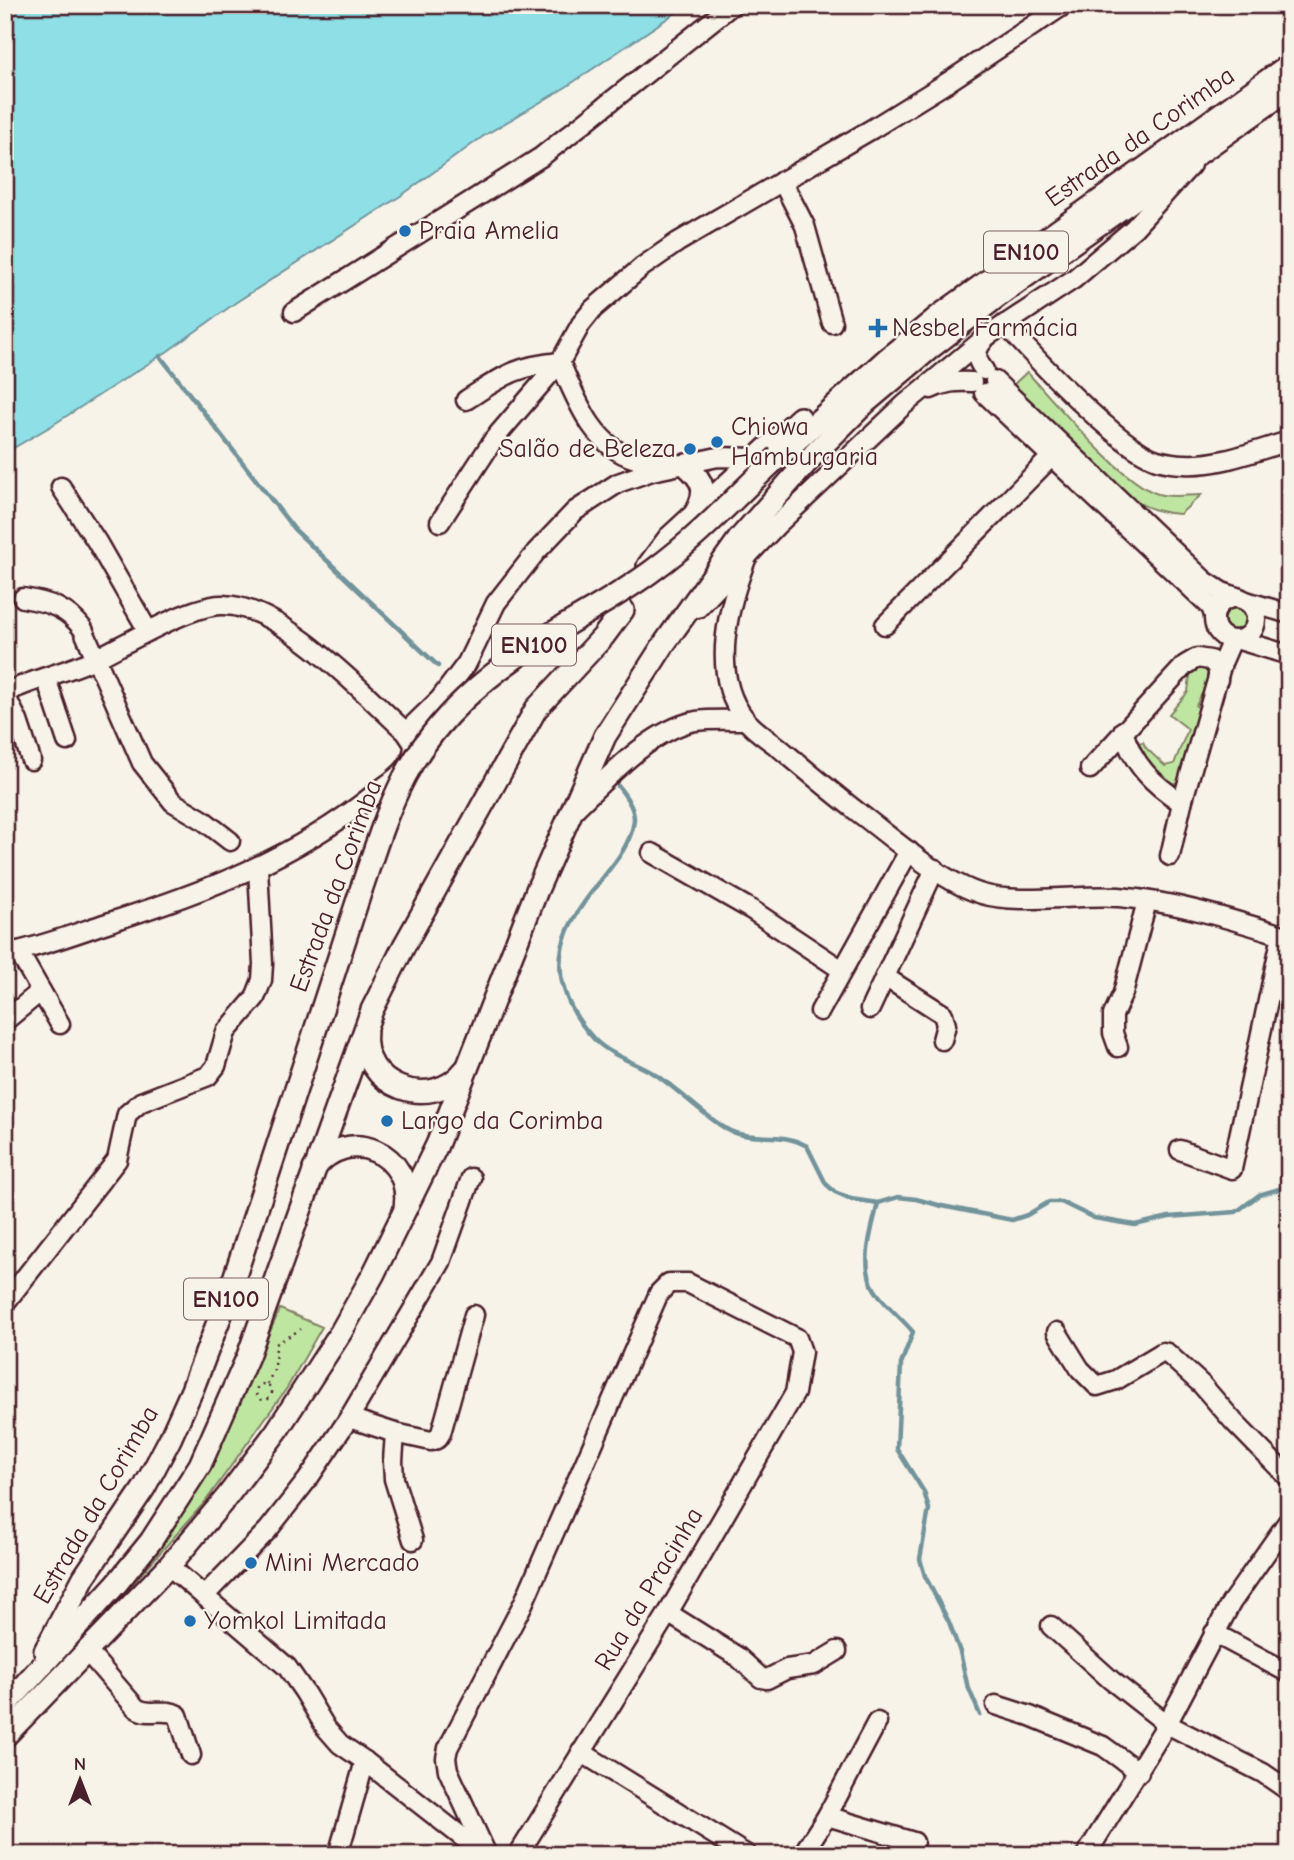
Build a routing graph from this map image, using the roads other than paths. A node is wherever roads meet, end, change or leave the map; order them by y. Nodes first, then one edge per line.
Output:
1 (732, 5) edge
2 (1064, 5) edge
3 (1289, 65) edge
4 (1289, 89) edge
5 (1207, 147) junction
6 (782, 181) junction
7 (1024, 254) junction
8 (294, 312) dead end
9 (832, 323) dead end
10 (1005, 324) junction
11 (986, 337) junction
12 (560, 362) junction
13 (984, 382) junction
14 (466, 400) dead end
15 (904, 405) junction
16 (1289, 441) edge
17 (1057, 451) junction
18 (755, 458) junction
19 (686, 465) junction
20 (61, 487) dead end
21 (771, 500) junction
22 (694, 516) junction
23 (440, 522) dead end
24 (744, 561) junction
25 (648, 566) dead end
26 (23, 598) dead end
27 (1243, 599) junction
28 (623, 610) dead end
29 (1289, 614) edge
30 (1215, 621) junction
31 (885, 625) dead end
32 (148, 631) junction
33 (1236, 640) junction
34 (664, 644) junction
35 (1289, 655) edge
36 (97, 658) junction
37 (1185, 665) junction
38 (46, 678) junction
39 (1218, 680) junction
40 (8, 688) edge
41 (745, 720) junction
42 (1123, 731) junction
43 (406, 732) junction
44 (68, 741) dead end
45 (31, 760) dead end
46 (1090, 769) dead end
47 (1182, 803) junction
48 (572, 813) junction
49 (230, 841) dead end
50 (909, 851) junction
51 (652, 853) dead end
52 (1170, 856) dead end
53 (258, 867) junction
54 (935, 869) junction
55 (1147, 901) junction
56 (1285, 936) edge
57 (11, 952) edge
58 (842, 970) junction
59 (885, 977) junction
60 (41, 991) junction
61 (870, 1009) dead end
62 (820, 1011) dead end
63 (369, 1018) junction
64 (5, 1021) edge
65 (60, 1024) dead end
66 (942, 1040) dead end
67 (1118, 1047) dead end
68 (471, 1059) junction
69 (1180, 1150) dead end
70 (471, 1178) dead end
71 (309, 1179) junction
72 (402, 1216) junction
73 (5, 1303) edge
74 (474, 1315) dead end
75 (1057, 1332) dead end
76 (349, 1418) junction
77 (395, 1433) junction
78 (1289, 1478) edge
79 (1289, 1520) edge
80 (413, 1540) dead end
81 (169, 1566) junction
82 (204, 1595) junction
83 (668, 1613) junction
84 (1051, 1626) dead end
85 (1214, 1633) junction
86 (86, 1650) junction
87 (837, 1651) dead end
88 (1289, 1673) edge
89 (30, 1681) junction
90 (996, 1705) dead end
91 (5, 1706) edge
92 (877, 1722) dead end
93 (1167, 1724) junction
94 (5, 1736) edge
95 (581, 1752) junction
96 (191, 1755) dead end
97 (365, 1760) junction
98 (1139, 1772) junction
99 (1289, 1790) edge
100 (827, 1816) junction
101 (914, 1842) dead end
102 (338, 1855) edge
103 (486, 1855) edge
104 (518, 1855) edge
105 (747, 1855) edge
106 (802, 1855) edge
107 (1086, 1855) edge

1 - 8 street
2 - 6 street
3 - 7 main road, Estrada da Corimba / EN100
4 - 5 main road, Estrada da Corimba / EN100
5 - 10 street
5 - 21 main road, Estrada da Corimba / EN100
6 - 9 street
6 - 12 street
7 - 18 main road, Estrada da Corimba / EN100
7 - 89 main road, Estrada da Corimba / EN100, bridge
10 - 11 street
10 - 16 street
11 - 13 street
11 - 15 street
12 - 14 street
12 - 19 street
12 - 23 street
13 - 15 street
13 - 17 street
15 - 24 street
17 - 27 street
17 - 30 street
17 - 31 street
18 - 19 street
18 - 22 main road, Estrada da Corimba / EN100
19 - 22 main road
19 - 43 street
20 - 32 street
21 - 24 street
21 - 34 main road, Estrada da Corimba / EN100
22 - 25 main road, Estrada da Corimba / EN100
24 - 34 street
24 - 41 street
26 - 36 street
27 - 29 street
27 - 30 street
27 - 33 street
28 - 63 main road, Estrada da Corimba / EN100
30 - 33 street
30 - 37 street
32 - 36 street
32 - 43 street
33 - 35 street
33 - 39 street
34 - 48 main road, Estrada da Corimba / EN100
36 - 38 street
36 - 49 street
37 - 39 street
37 - 42 street
38 - 40 street
38 - 44 street
39 - 47 street
40 - 45 street
41 - 48 street
41 - 50 street
42 - 46 street
42 - 47 street
43 - 53 street
47 - 52 street
48 - 68 main road, Estrada da Corimba / EN100
50 - 54 street
50 - 58 street
51 - 58 street
53 - 57 street
53 - 73 street
54 - 55 street
54 - 59 street
55 - 56 street
55 - 67 street
56 - 69 street
57 - 60 street
58 - 62 street
59 - 61 street
59 - 66 street
60 - 64 street
60 - 65 street
63 - 68 main road
63 - 71 main road, Estrada da Corimba / EN100
68 - 72 main road, EN100
70 - 76 street
71 - 72 main road
71 - 89 main road, Estrada da Corimba / EN100
72 - 81 main road, EN100
74 - 77 street
75 - 78 street
76 - 77 street
76 - 82 street
77 - 80 street
79 - 85 street
81 - 82 street
81 - 86 main road, EN100
82 - 97 street
83 - 87 street
83 - 95 street, Rua da Pracinha
83 - 103 street, Rua da Pracinha
84 - 93 street
85 - 88 street
85 - 93 street
86 - 94 main road, EN100
86 - 96 street
89 - 91 main road, Estrada da Corimba / EN100
90 - 98 street
92 - 100 street
93 - 98 street
93 - 99 street
95 - 104 street, Rua da Pracinha
95 - 105 street
97 - 102 street
97 - 103 street
98 - 107 street
100 - 101 street
100 - 106 street

